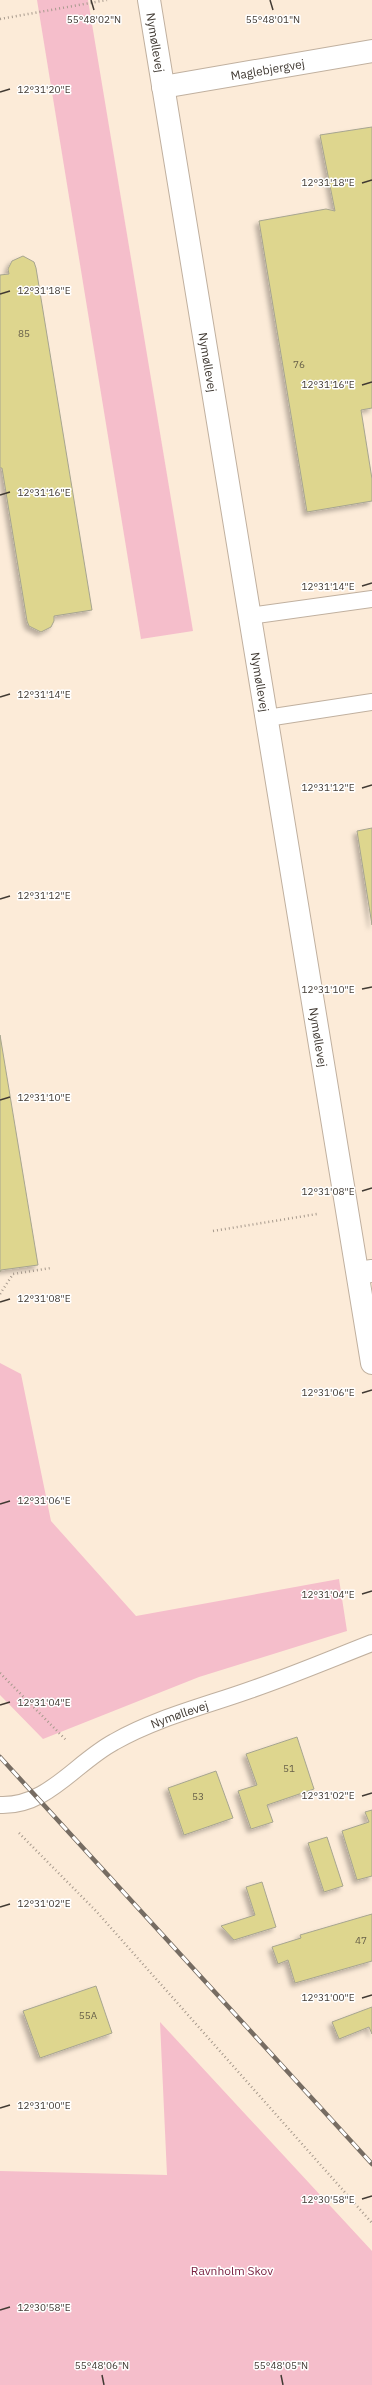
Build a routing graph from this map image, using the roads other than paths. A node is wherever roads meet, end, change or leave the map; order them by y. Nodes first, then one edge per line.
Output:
1 (149, 0) edge
2 (372, 50) edge
3 (163, 87) junction
4 (372, 599) edge
5 (250, 616) junction
6 (372, 702) edge
7 (267, 718) junction
8 (365, 1272) edge
9 (372, 1363) edge
10 (372, 1643) edge
11 (5, 1806) edge

1 - 3 street, Nymøllevej
2 - 3 street, Maglebjergvej
3 - 5 street, Nymøllevej
4 - 5 lane
5 - 7 street, Nymøllevej
6 - 7 lane
7 - 8 street, Nymøllevej
8 - 9 street, Nymøllevej
10 - 11 lane, Nymøllevej

